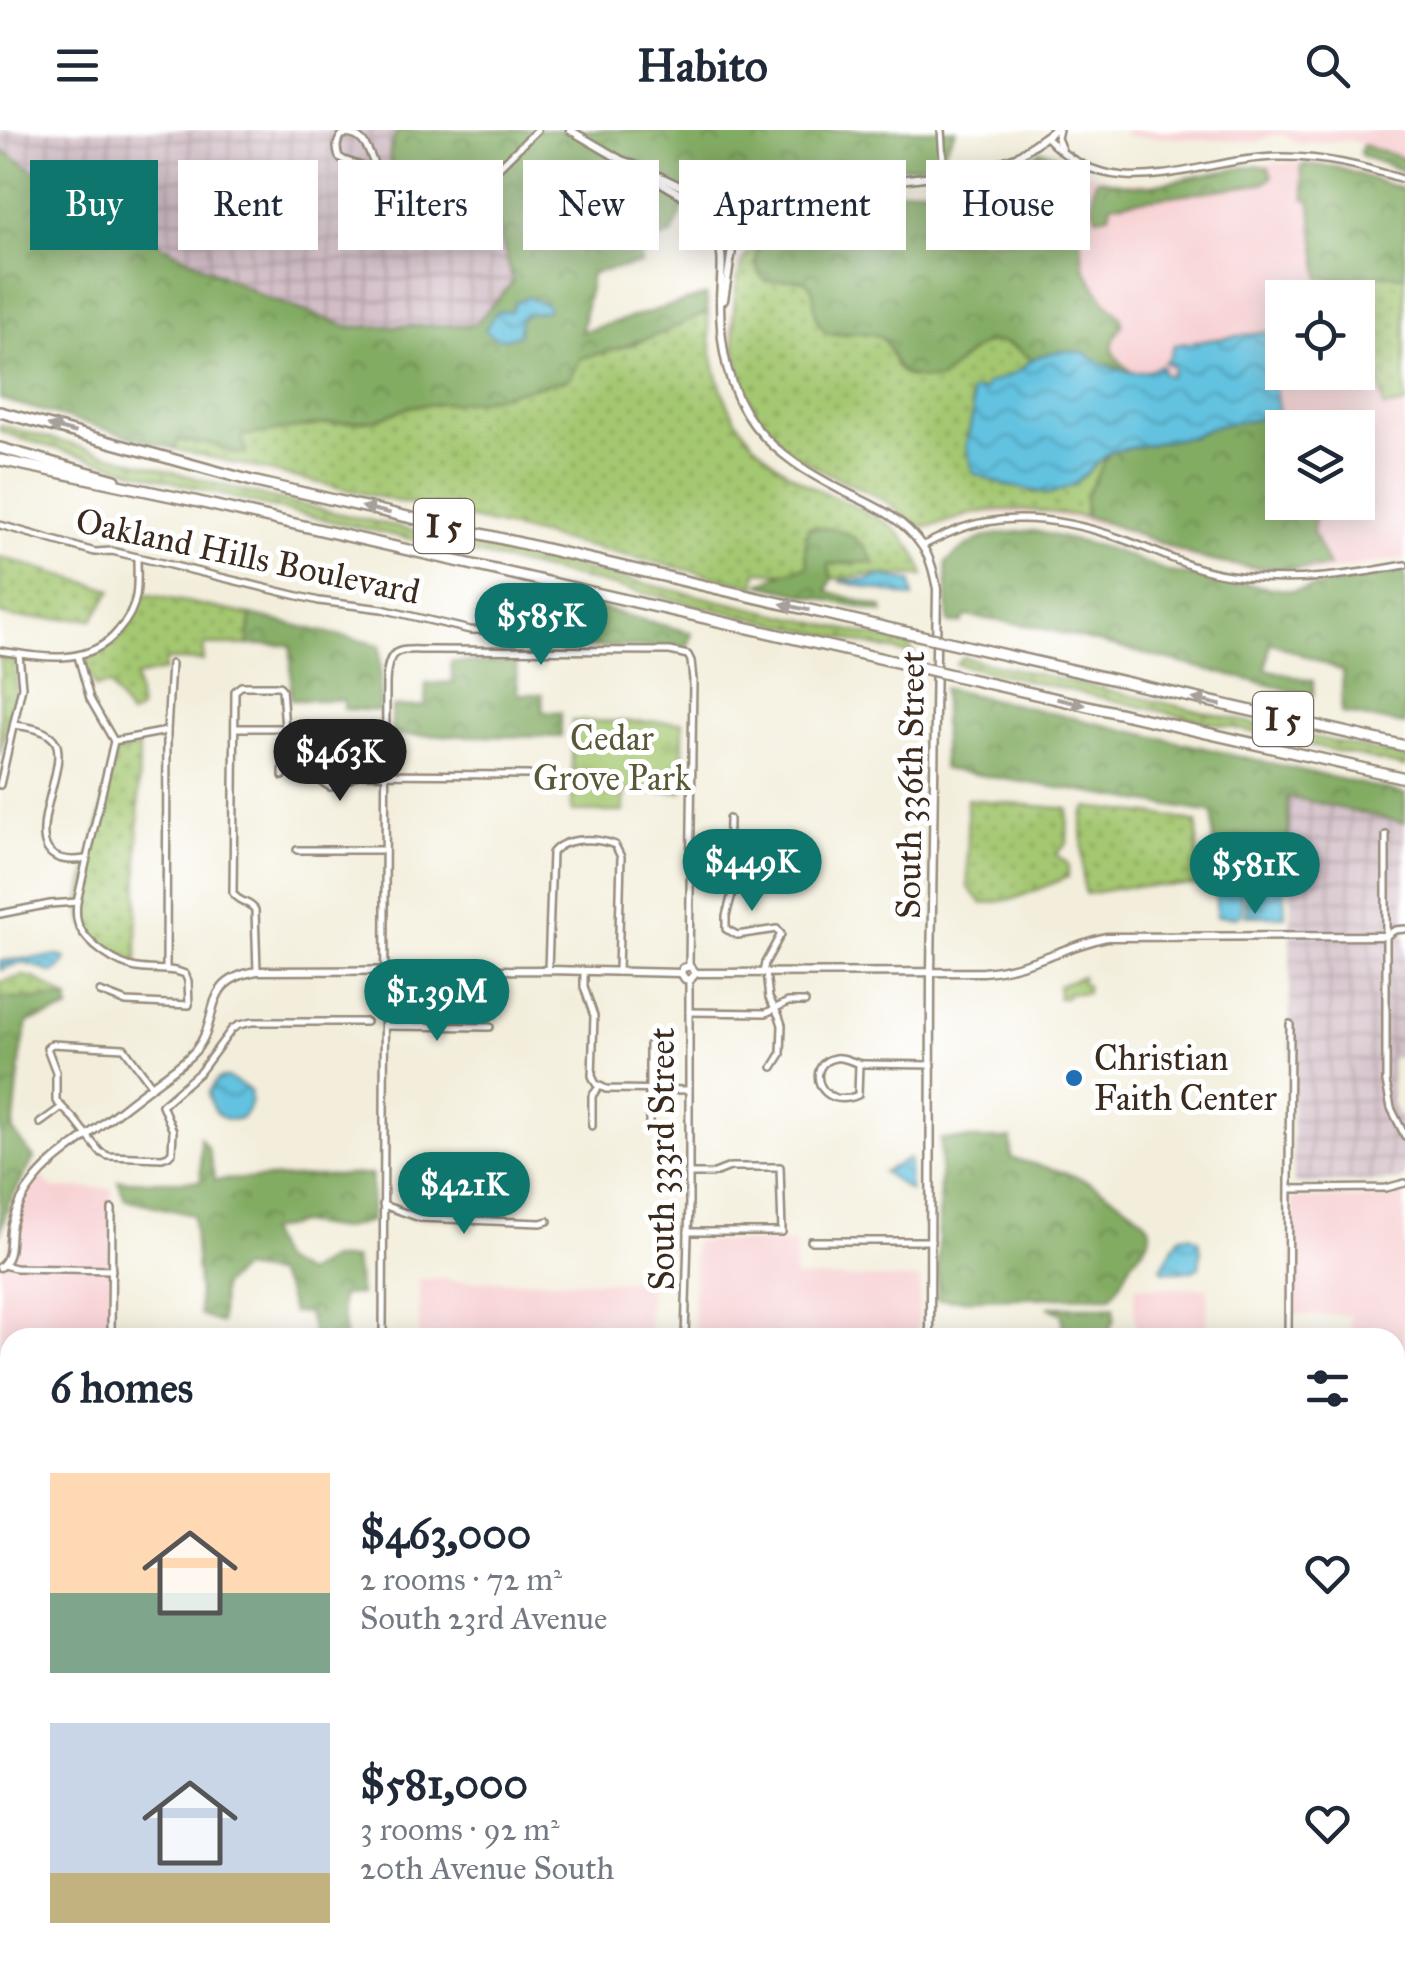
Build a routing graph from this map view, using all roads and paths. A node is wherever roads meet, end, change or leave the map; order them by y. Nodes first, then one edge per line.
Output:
1 (538, 130) edge
2 (570, 130) edge
3 (941, 130) edge
4 (1057, 130) edge
5 (1046, 137) junction
6 (1063, 153) junction
7 (622, 160) edge
8 (943, 160) edge
9 (1009, 160) edge
10 (503, 165) edge
11 (376, 171) joint
12 (1405, 180) edge
13 (721, 250) edge
14 (732, 250) edge
15 (722, 331) junction
16 (0, 412) edge
17 (0, 448) edge
18 (0, 460) edge
19 (190, 500) junction
20 (0, 525) edge
21 (922, 546) junction
22 (138, 557) junction
23 (1405, 565) edge
24 (547, 631) dead end
25 (0, 651) edge
26 (19, 654) junction
27 (78, 656) junction
28 (171, 664) dead end
29 (14, 725) junction
30 (235, 728) junction
31 (285, 728) junction
32 (167, 731) junction
33 (114, 741) junction
34 (1405, 746) edge
35 (388, 775) junction
36 (528, 775) dead end
37 (283, 776) dead end
38 (1405, 778) edge
39 (0, 785) edge
40 (729, 819) dead end
41 (1386, 835) dead end
42 (297, 850) dead end
43 (386, 850) junction
44 (85, 860) junction
45 (76, 902) junction
46 (0, 914) edge
47 (1405, 929) edge
48 (1386, 936) junction
49 (689, 966) junction
50 (166, 970) junction
51 (384, 970) junction
52 (548, 970) junction
53 (257, 971) junction
54 (931, 971) junction
55 (584, 972) junction
56 (618, 972) junction
57 (681, 973) junction
58 (696, 973) junction
59 (765, 973) junction
60 (688, 980) junction
61 (100, 992) dead end
62 (806, 1002) dead end
63 (775, 1009) junction
64 (688, 1012) junction
65 (366, 1022) dead end
66 (1290, 1024) dead end
67 (385, 1026) junction
68 (490, 1027) dead end
69 (649, 1045) dead end
70 (198, 1047) junction
71 (212, 1057) junction
72 (859, 1064) junction
73 (932, 1065) junction
74 (773, 1067) dead end
75 (152, 1086) junction
76 (599, 1086) junction
77 (648, 1090) junction
78 (689, 1090) junction
79 (62, 1107) junction
80 (40, 1123) dead end
81 (592, 1126) dead end
82 (648, 1126) dead end
83 (87, 1136) junction
84 (1405, 1136) edge
85 (689, 1174) junction
86 (1405, 1183) edge
87 (1290, 1188) junction
88 (383, 1205) junction
89 (112, 1209) dead end
90 (548, 1221) dead end
91 (687, 1232) junction
92 (931, 1240) junction
93 (811, 1241) dead end
94 (2, 1266) edge
95 (112, 1270) junction
96 (111, 1328) edge
97 (383, 1328) edge
98 (685, 1328) edge
99 (930, 1328) edge
100 (1288, 1328) edge

1 - 10 street
2 - 7 street
3 - 8 street
4 - 5 street
4 - 6 street
5 - 6 street
5 - 9 street
6 - 12 street
11 - 11 street
13 - 15 street
14 - 15 street
15 - 21 street
34 -> 16 highway, I 5, bridge
17 - 19 highway, I 5
18 - 19 highway
19 -> 38 highway, I 5, bridge
20 - 22 street, Oakland Hills Boulevard
21 - 23 street
21 - 54 street, South 336th Street
22 - 24 street, Oakland Hills Boulevard
22 - 27 street
25 - 26 street
26 - 27 street
26 - 29 street
27 - 33 street
28 - 32 street
29 - 39 street
29 - 44 street
30 - 31 street
30 - 31 street
30 - 53 street
31 - 35 street
31 - 37 street
32 - 33 street
32 - 50 street
33 - 44 street
35 - 36 street
35 - 43 street
35 - 49 street
40 - 59 street
41 - 48 street
42 - 43 street
43 - 51 street
44 - 45 street
45 - 46 street
45 - 50 street
47 - 48 street
48 - 54 street
48 - 84 street
49 - 57 street
49 - 58 street
50 - 61 street
51 - 52 street
51 - 53 street
51 - 67 street
52 - 55 street
52 - 56 street
53 - 70 street
54 - 59 street
54 - 73 street, South 336th Street
55 - 56 street
55 - 76 street
56 - 57 street
57 - 60 street
58 - 59 street
58 - 60 street
59 - 63 street
60 - 64 street, South 333rd Street
62 - 63 street
63 - 64 street
63 - 74 street
64 - 78 street, South 333rd Street
65 - 71 street
66 - 87 street
67 - 68 street
67 - 88 street
69 - 77 street
70 - 71 street
70 - 75 street
71 - 83 street
72 - 72 street
72 - 73 street
73 - 92 street, South 336th Street
75 - 79 street
75 - 83 street
76 - 77 street
76 - 81 street
77 - 78 street
77 - 82 street
78 - 85 street, South 333rd Street
79 - 80 street
79 - 83 street
83 - 94 street
85 - 91 street, South 333rd Street
85 - 91 street
86 - 87 street
87 - 100 street
88 - 90 street
88 - 97 street
89 - 95 street
91 - 98 street, South 333rd Street
92 - 93 street
92 - 99 street, South 336th Street
94 - 95 street
95 - 96 street

